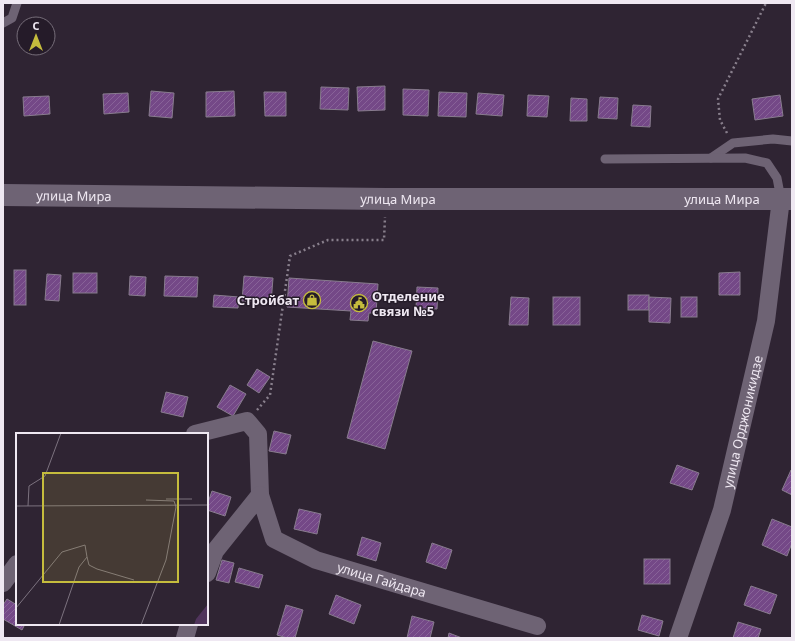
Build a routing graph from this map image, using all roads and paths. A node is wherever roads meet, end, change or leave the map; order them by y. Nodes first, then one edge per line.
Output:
1 (17, 3) edge
2 (766, 3) edge
3 (3, 23) edge
4 (792, 141) edge
5 (733, 143) junction
6 (711, 158) junction
7 (605, 159) dead end
8 (3, 195) edge
9 (386, 199) junction
10 (786, 199) edge
11 (247, 422) junction
12 (199, 433) edge
13 (260, 495) junction
14 (16, 565) edge
15 (208, 570) edge
16 (3, 583) edge
17 (189, 625) edge
18 (538, 626) dead end
19 (185, 638) edge
20 (678, 638) edge

1 - 3 lane
2 - 5 path
4 - 5 lane
5 - 6 lane
6 - 7 lane
6 - 10 lane
8 - 9 main road, улица Мира
9 - 10 main road, улица Мира
9 - 11 path
10 - 20 street, улица Орджоникидзе
11 - 12 street
11 - 13 street, улица Гайдара
13 - 15 street
13 - 18 street, улица Гайдара
14 - 16 street
17 - 19 street

